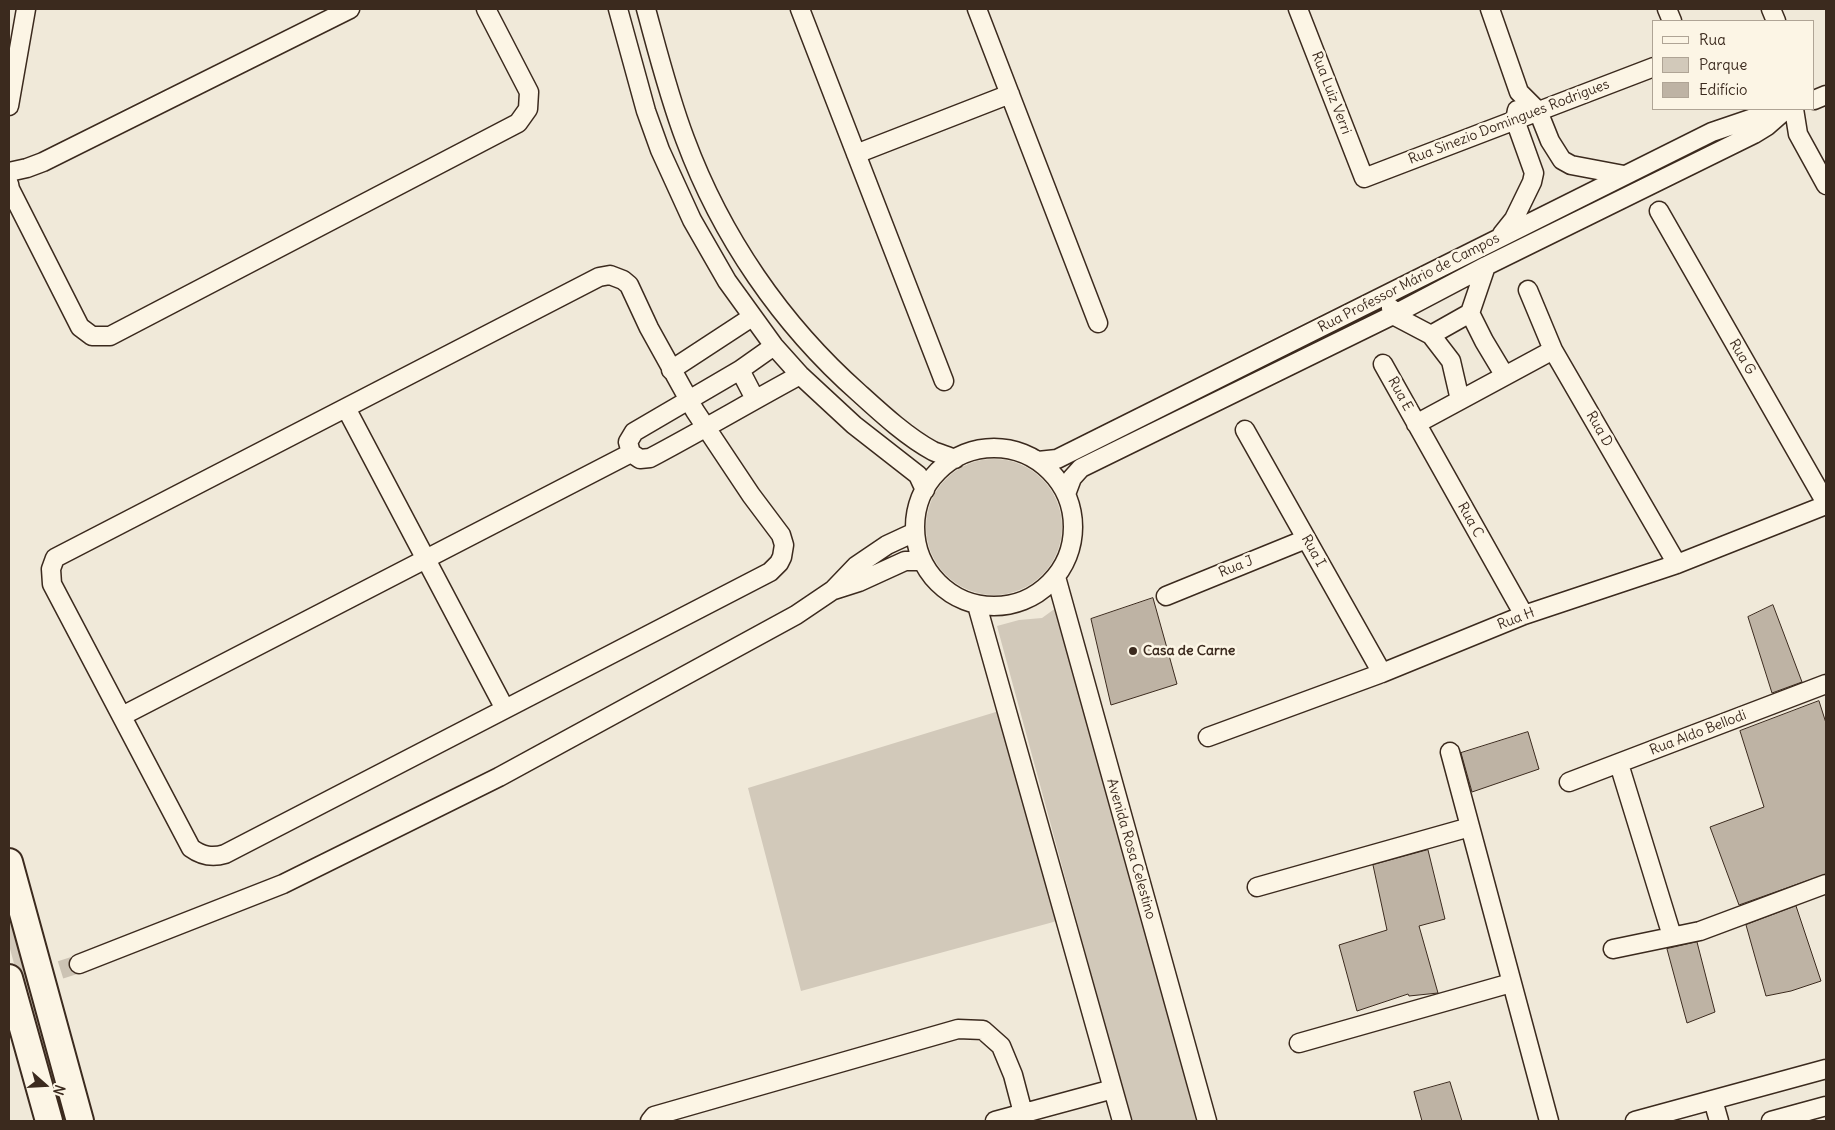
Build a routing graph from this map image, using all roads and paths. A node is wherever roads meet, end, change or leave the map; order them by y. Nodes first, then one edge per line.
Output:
1 (26, 9) edge
2 (350, 9) edge
3 (618, 9) edge
4 (646, 9) edge
5 (800, 9) edge
6 (977, 9) edge
7 (1298, 9) edge
8 (1490, 9) edge
9 (489, 10) edge
10 (661, 64) junction
11 (1652, 68) edge
12 (635, 72) junction
13 (1519, 92) junction
14 (1010, 94) junction
15 (9, 106) edge
16 (1789, 110) edge
17 (1538, 111) junction
18 (1515, 120) junction
19 (856, 154) junction
20 (9, 172) edge
21 (1624, 176) junction
22 (1364, 178) joint
23 (9, 184) edge
24 (1826, 185) edge
25 (1659, 212) dead end
26 (1498, 239) junction
27 (1486, 266) junction
28 (749, 267) junction
29 (727, 282) junction
30 (1528, 290) dead end
31 (1386, 295) junction
32 (1470, 313) junction
33 (1393, 315) junction
34 (752, 317) junction
35 (1098, 323) dead end
36 (1431, 335) junction
37 (774, 346) junction
38 (1553, 350) junction
39 (1383, 364) dead end
40 (671, 370) junction
41 (740, 370) junction
42 (800, 375) junction
43 (1505, 376) junction
44 (944, 381) dead end
45 (688, 399) junction
46 (755, 399) junction
47 (1460, 400) junction
48 (346, 408) junction
49 (1416, 424) junction
50 (706, 428) junction
51 (1245, 430) dead end
52 (631, 453) junction
53 (955, 459) junction
54 (1038, 461) junction
55 (925, 490) junction
56 (1066, 494) junction
57 (1826, 504) edge
58 (915, 532) junction
59 (1306, 539) junction
60 (426, 559) junction
61 (922, 561) junction
62 (1677, 564) junction
63 (1056, 577) junction
64 (833, 590) junction
65 (1166, 596) dead end
66 (977, 605) junction
67 (1524, 615) junction
68 (1382, 673) junction
69 (1826, 684) edge
70 (505, 709) junction
71 (122, 716) junction
72 (1208, 737) dead end
73 (1450, 752) dead end
74 (1619, 764) junction
75 (1569, 782) dead end
76 (1470, 828) junction
77 (9, 862) edge
78 (1826, 884) edge
79 (1257, 887) dead end
80 (1672, 936) junction
81 (1613, 949) dead end
82 (79, 964) tunnel mouth
83 (9, 978) edge
84 (1511, 983) junction
85 (1299, 1042) dead end
86 (1826, 1069) edge
87 (1113, 1089) junction
88 (1713, 1100) junction
89 (1826, 1106) edge
90 (1023, 1114) junction
91 (49, 1121) edge
92 (80, 1121) edge
93 (650, 1121) edge
94 (995, 1121) edge
95 (1122, 1121) edge
96 (1207, 1121) edge
97 (1548, 1121) edge
98 (1635, 1121) edge
99 (1719, 1121) edge
100 (1771, 1121) edge

1 - 15 street
2 - 20 street
3 - 12 street
4 - 10 street
5 - 19 street
6 - 14 street
7 - 22 street, Rua Luiz Verri
8 - 13 street
9 - 23 street
10 - 12 street
10 - 28 street
11 - 17 street, Rua Sinezio Domingues Rodrigues
12 - 29 street
13 - 17 street
13 - 18 street
14 - 19 street
14 - 35 street
16 - 21 street, Rua Professor Mário de Campos
16 - 24 street
16 - 27 street, Rua Professor Mário de Campos
17 - 18 street, Rua Sinezio Domingues Rodrigues
17 - 21 street
18 - 22 street, Rua Sinezio Domingues Rodrigues
18 - 26 street
19 - 44 street
21 - 26 street, Rua Professor Mário de Campos
25 - 57 street, Rua G
26 - 31 street, Rua Professor Mário de Campos
27 - 32 street
27 - 33 street, Rua Professor Mário de Campos
28 - 29 street
28 - 53 street
29 - 34 street
30 - 38 street, Rua D
31 - 33 street
31 - 54 street, Rua Professor Mário de Campos
32 - 36 street
32 - 43 street
33 - 36 street
33 - 56 street, Rua Professor Mário de Campos
34 - 37 street
34 - 40 street
36 - 47 street
37 - 41 street
37 - 42 street
38 - 43 street
38 - 62 street, Rua D
39 - 49 street, Rua E
40 - 45 street
40 - 48 street
41 - 45 street
41 - 46 street
42 - 46 street
42 - 55 street
43 - 47 street
45 - 50 street
45 - 52 street
46 - 50 street
47 - 49 street
48 - 60 street
48 - 71 street
49 - 67 street, Rua C
50 - 52 street
50 - 70 street
51 - 59 street, Rua I
52 - 60 street
53 - 54 street
53 - 55 street
54 - 56 street
55 - 58 street
56 - 63 street
57 - 62 street, Rua H
58 - 61 street
58 - 64 street
59 - 65 street, Rua J
59 - 68 street, Rua I
60 - 70 street
60 - 71 street
61 - 64 street
61 - 66 street
62 - 67 street, Rua H
63 - 66 street
63 - 96 street, Avenida Rosa Celestino
64 - 82 street
66 - 87 street
67 - 68 street, Rua H
68 - 72 street, Rua H
69 - 74 street, Rua Aldo Bellodi
70 - 71 street
73 - 76 street
74 - 75 street, Rua Aldo Bellodi
74 - 80 street
76 - 79 street
76 - 84 street
77 - 92 highway
78 - 80 street
80 - 81 street
83 - 91 highway
84 - 85 street
84 - 97 street
86 - 88 street
87 - 90 street
87 - 95 street
88 - 98 street
88 - 99 street
89 - 100 street
90 - 93 street
90 - 94 street

